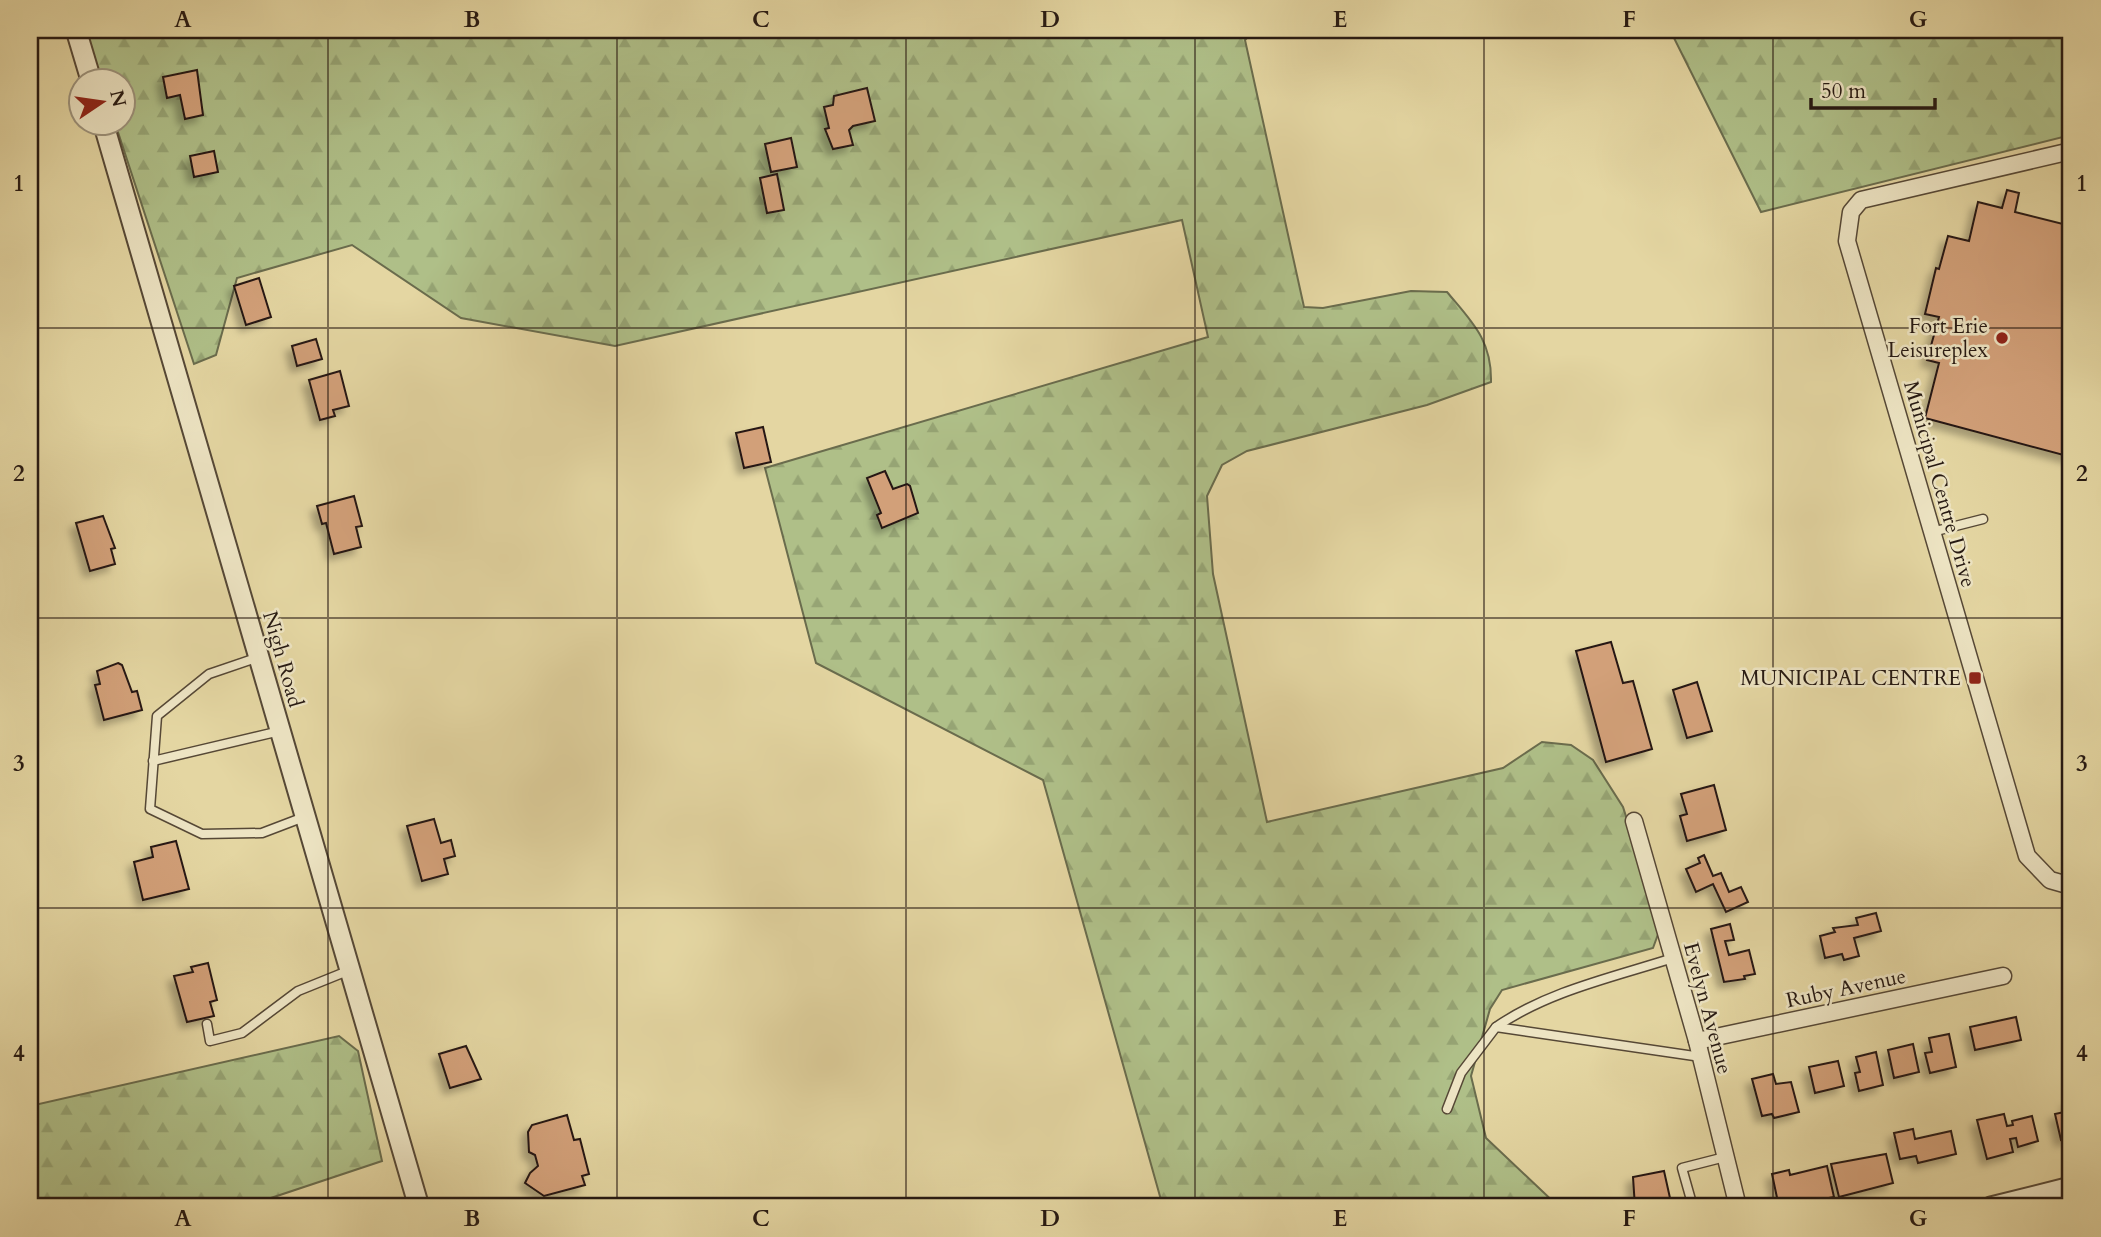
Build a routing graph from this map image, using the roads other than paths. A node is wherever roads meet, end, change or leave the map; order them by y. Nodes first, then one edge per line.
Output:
1 (76, 30) edge
2 (87, 66) edge
3 (107, 136) edge
4 (2071, 151) edge
5 (1983, 519) dead end
6 (1932, 533) junction
7 (259, 657) junction
8 (281, 731) junction
9 (153, 761) junction
10 (306, 816) junction
11 (1634, 821) dead end
12 (2071, 886) edge
13 (1673, 958) junction
14 (351, 970) junction
15 (2003, 976) dead end
16 (207, 1024) dead end
17 (1496, 1027) junction
18 (1699, 1049) junction
19 (1447, 1109) dead end
20 (1725, 1157) junction
21 (2071, 1187) edge
22 (419, 1207) edge
23 (1693, 1207) edge
24 (1738, 1207) edge
25 (1991, 1207) edge

1 - 2 street
3 - 7 street, Nigh Road
4 - 6 street, Municipal Centre Drive
5 - 6 lane
6 - 12 street, Municipal Centre Drive
7 - 8 street, Nigh Road
7 - 9 lane
8 - 9 lane
8 - 10 street, Nigh Road
9 - 10 lane
10 - 14 street, Nigh Road
11 - 13 street, Evelyn Avenue
13 - 17 lane
13 - 18 street, Evelyn Avenue
14 - 16 lane
14 - 22 street, Nigh Road
15 - 18 street, Ruby Avenue
17 - 18 lane
17 - 19 lane
18 - 20 street, Evelyn Avenue
20 - 23 lane
20 - 24 street, Evelyn Avenue
21 - 25 street

